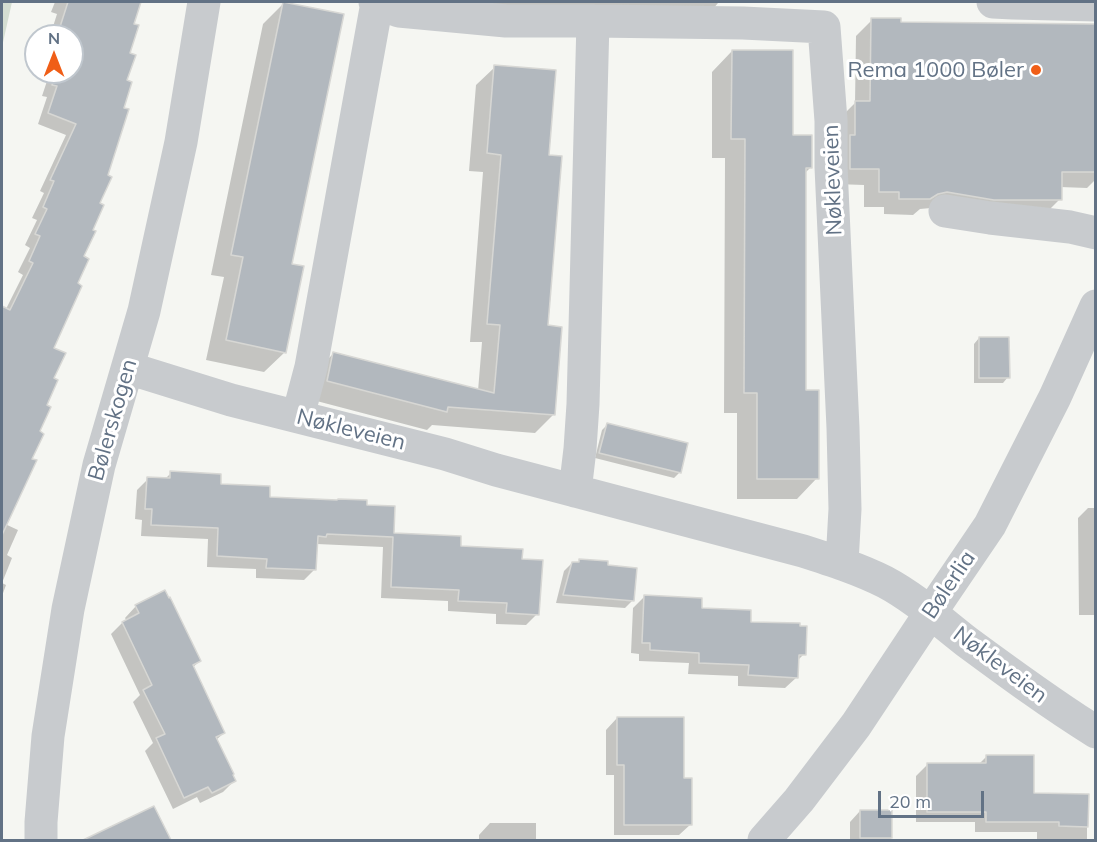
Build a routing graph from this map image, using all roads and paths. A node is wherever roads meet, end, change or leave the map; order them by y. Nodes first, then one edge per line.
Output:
1 (204, 2) edge
2 (376, 2) edge
3 (993, 2) edge
4 (1095, 5) edge
5 (593, 21) junction
6 (945, 211) dead end
7 (1095, 233) edge
8 (1095, 306) edge
9 (128, 368) junction
10 (298, 416) junction
11 (575, 491) junction
12 (842, 563) junction
13 (931, 612) junction
14 (1095, 732) edge
15 (41, 840) edge
16 (764, 840) edge

1 - 9 street, Bølerskogen
2 - 5 street, Nøkleveien
2 - 10 street
3 - 4 street
5 - 11 street
5 - 12 street, Nøkleveien
6 - 7 street
8 - 13 street, Bølerlia
9 - 10 street, Nøkleveien
9 - 15 street, Bølerskogen
10 - 11 street, Nøkleveien
11 - 12 street, Nøkleveien
12 - 13 street, Nøkleveien
13 - 14 street, Nøkleveien
13 - 16 street, Bølerlia

